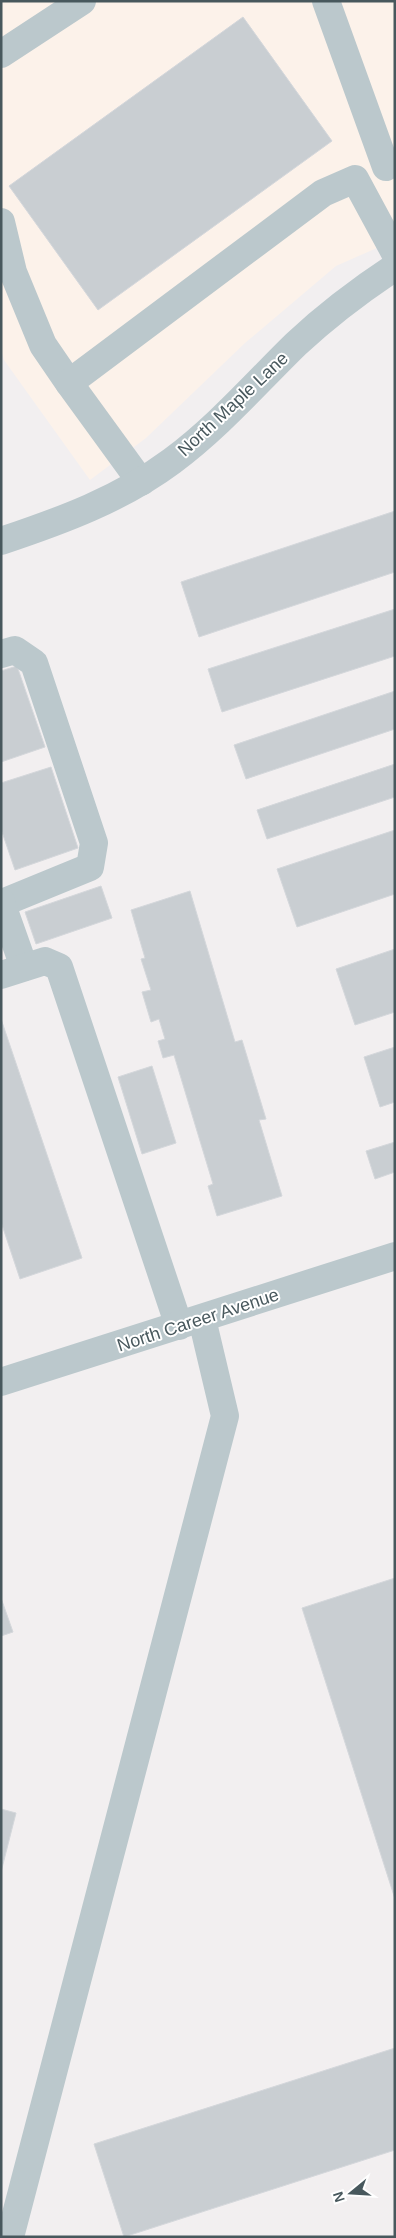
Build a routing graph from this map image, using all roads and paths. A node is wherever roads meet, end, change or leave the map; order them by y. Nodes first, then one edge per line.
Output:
1 (82, 1) edge
2 (326, 1) edge
3 (1, 54) edge
4 (390, 165) edge
5 (355, 179) junction
6 (1, 222) edge
7 (395, 253) edge
8 (395, 267) edge
9 (69, 383) junction
10 (141, 482) junction
11 (1, 541) edge
12 (1, 654) edge
13 (1, 902) edge
14 (12, 971) edge
15 (395, 1256) edge
16 (190, 1322) junction
17 (1, 1382) edge
18 (10, 2237) edge

1 - 3 street
2 - 4 street
4 - 5 street
5 - 7 street
5 - 9 street
6 - 9 street
8 - 10 street, North Maple Lane
9 - 10 street
10 - 11 street, North Maple Lane
12 - 13 street
13 - 14 street
14 - 16 street
15 - 16 street, North Career Avenue
16 - 17 street, North Career Avenue
16 - 18 street

